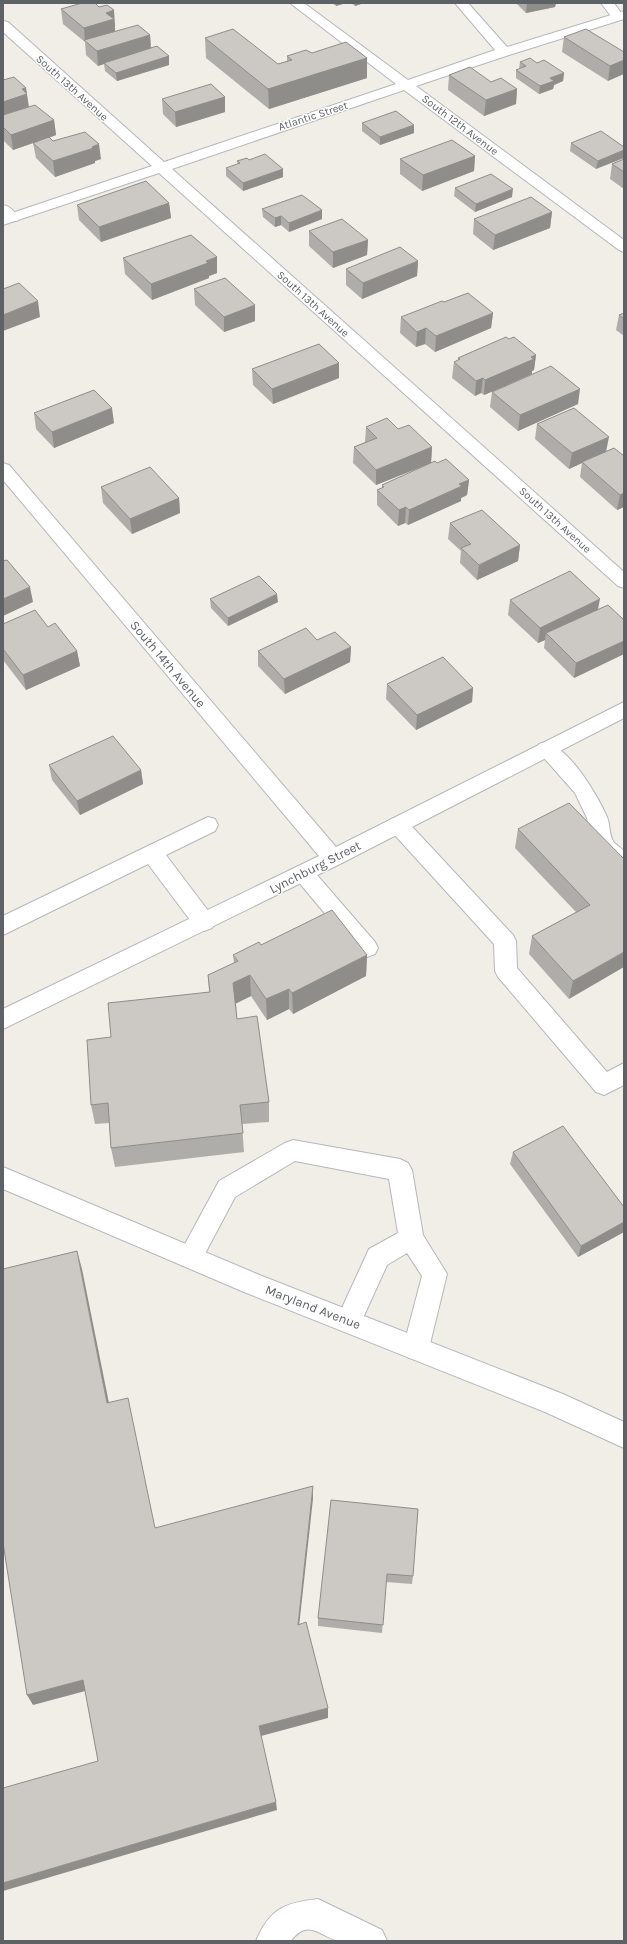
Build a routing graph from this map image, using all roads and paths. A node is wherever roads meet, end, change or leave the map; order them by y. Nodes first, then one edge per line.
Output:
1 (296, 3) edge
2 (461, 3) edge
3 (607, 3) edge
4 (621, 15) edge
5 (3, 25) edge
6 (504, 52) junction
7 (406, 85) junction
8 (161, 167) junction
9 (6, 216) edge
10 (624, 247) edge
11 (3, 469) edge
12 (624, 582) edge
13 (624, 709) edge
14 (546, 749) junction
15 (398, 824) junction
16 (208, 825) dead end
17 (152, 853) junction
18 (333, 858) junction
19 (624, 864) edge
20 (303, 873) junction
21 (204, 922) junction
22 (3, 926) edge
23 (367, 948) dead end
24 (3, 1020) edge
25 (624, 1073) edge
26 (3, 1178) edge
27 (411, 1238) junction
28 (190, 1257) junction
29 (349, 1321) junction
30 (416, 1348) junction
31 (624, 1435) edge
32 (272, 1941) edge
33 (371, 1941) edge

1 - 7 street, South 12th Avenue
2 - 6 street
3 - 4 street
4 - 6 street, Atlantic Street
5 - 8 street, South 13th Avenue
6 - 7 street, Atlantic Street
7 - 8 street, Atlantic Street
7 - 10 street, South 12th Avenue
8 - 9 street, Atlantic Street
8 - 12 street, South 13th Avenue
11 - 18 street, South 14th Avenue
13 - 14 street, Lynchburg Street
14 - 15 street, Lynchburg Street
14 - 19 street
15 - 18 street, Lynchburg Street
15 - 25 street
16 - 17 street
17 - 21 street
17 - 22 street
18 - 20 street, Lynchburg Street
20 - 21 street, Lynchburg Street
20 - 23 street
21 - 24 street, Lynchburg Street
26 - 28 street, Maryland Avenue
27 - 28 street
27 - 29 street
27 - 30 street
28 - 29 street, Maryland Avenue
29 - 30 street, Maryland Avenue
30 - 31 street, Maryland Avenue
32 - 33 street

